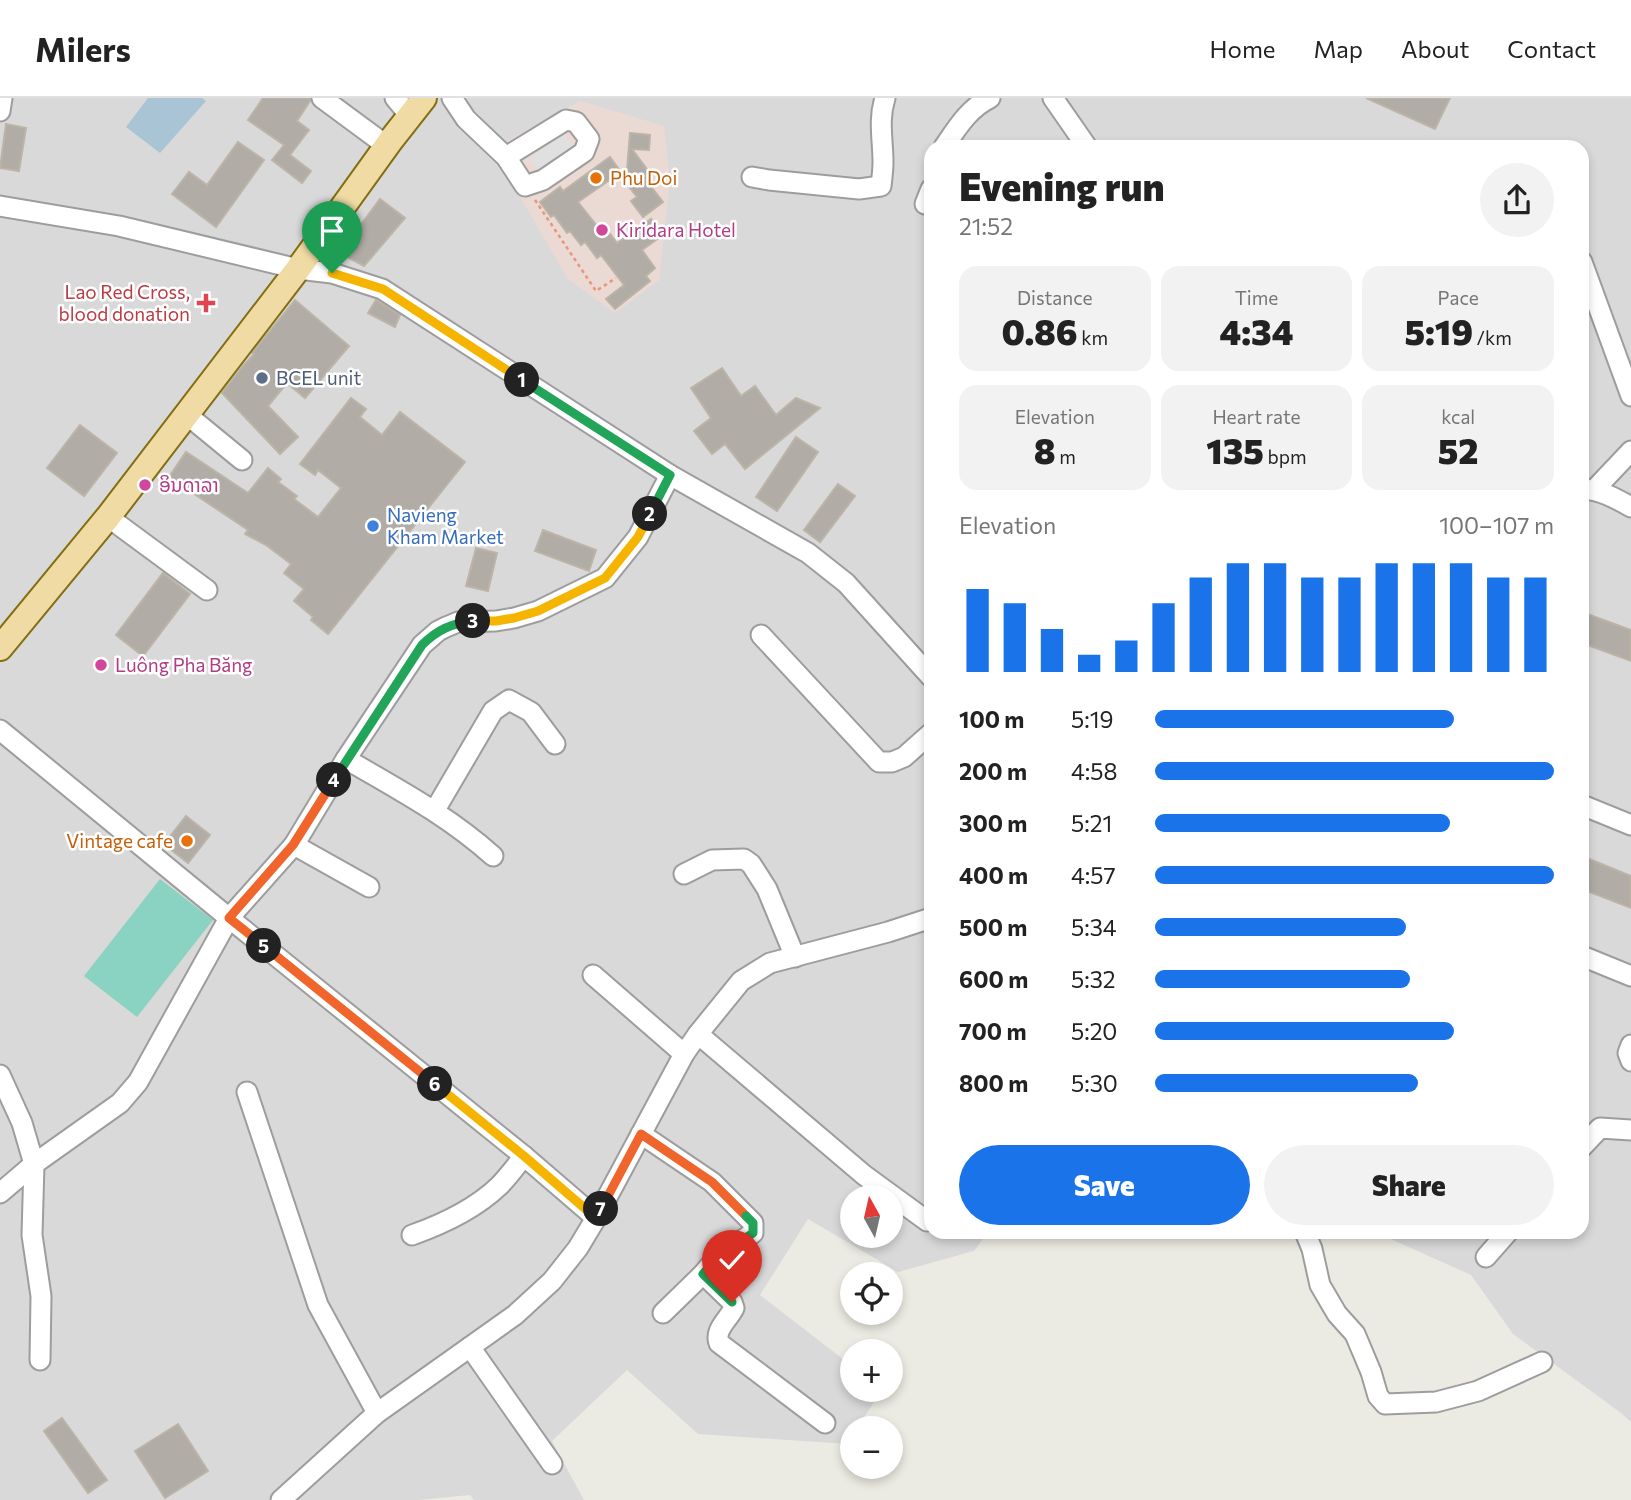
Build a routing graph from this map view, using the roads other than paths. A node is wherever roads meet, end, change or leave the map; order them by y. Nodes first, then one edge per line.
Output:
1 (2, 98) edge
2 (322, 98) edge
3 (452, 98) edge
4 (885, 98) edge
5 (990, 98) edge
6 (1053, 98) edge
7 (410, 104) edge
8 (0, 111) edge
9 (949, 140) edge
10 (1082, 140) edge
11 (387, 146) junction
12 (506, 157) junction
13 (752, 177) dead end
14 (0, 206) edge
15 (298, 269) junction
16 (1589, 281) edge
17 (1631, 396) edge
18 (186, 414) junction
19 (1631, 451) edge
20 (242, 460) dead end
21 (670, 475) junction
22 (1589, 488) edge
23 (1589, 489) edge
24 (1631, 507) edge
25 (108, 517) junction
26 (206, 590) dead end
27 (761, 635) dead end
28 (0, 648) edge
29 (924, 669) edge
30 (0, 730) edge
31 (924, 739) edge
32 (555, 744) dead end
33 (346, 759) junction
34 (1589, 808) edge
35 (435, 810) junction
36 (1631, 825) edge
37 (293, 845) junction
38 (493, 856) dead end
39 (684, 874) dead end
40 (369, 887) dead end
41 (229, 918) junction
42 (924, 920) edge
43 (795, 957) junction
44 (1589, 960) edge
45 (593, 975) dead end
46 (1631, 976) edge
47 (698, 1034) junction
48 (1631, 1045) edge
49 (684, 1055) junction
50 (1631, 1060) edge
51 (0, 1075) edge
52 (247, 1091) dead end
53 (1631, 1130) edge
54 (641, 1134) junction
55 (1589, 1140) edge
56 (524, 1156) junction
57 (34, 1164) junction
58 (0, 1193) edge
59 (596, 1218) junction
60 (924, 1219) edge
61 (412, 1235) dead end
62 (1308, 1239) edge
63 (1502, 1239) edge
64 (1486, 1258) dead end
65 (703, 1274) junction
66 (663, 1313) dead end
67 (470, 1347) junction
68 (40, 1360) dead end
69 (1542, 1362) dead end
70 (377, 1413) junction
71 (825, 1423) dead end
72 (552, 1464) dead end
73 (281, 1500) edge

1 - 8 street
2 - 11 street
3 - 12 street
4 - 13 street
5 - 9 street
6 - 10 street
7 - 11 main road
11 - 15 main road
12 - 12 street
14 - 15 street
15 - 18 main road
15 - 21 street
16 - 17 street
18 - 20 street
18 - 25 main road
19 - 22 street
21 - 29 street
21 - 33 street
23 - 24 street
25 - 26 street
25 - 28 main road
27 - 31 street
30 - 41 street
32 - 35 street
33 - 35 street
33 - 37 street
34 - 36 street
35 - 38 street
37 - 40 street
37 - 41 street
39 - 43 street
41 - 56 street
41 - 57 street
42 - 43 street
43 - 47 street
44 - 46 street
45 - 49 street
47 - 49 street
47 - 60 street
48 - 50 street
49 - 54 street
51 - 57 street
52 - 70 street
53 - 55 street
54 - 59 street
54 - 65 street
56 - 59 street
56 - 61 street
57 - 58 street
57 - 68 street
59 - 67 street
62 - 69 street
63 - 64 street
65 - 66 street
65 - 71 street
67 - 70 street
67 - 72 street
70 - 73 street

